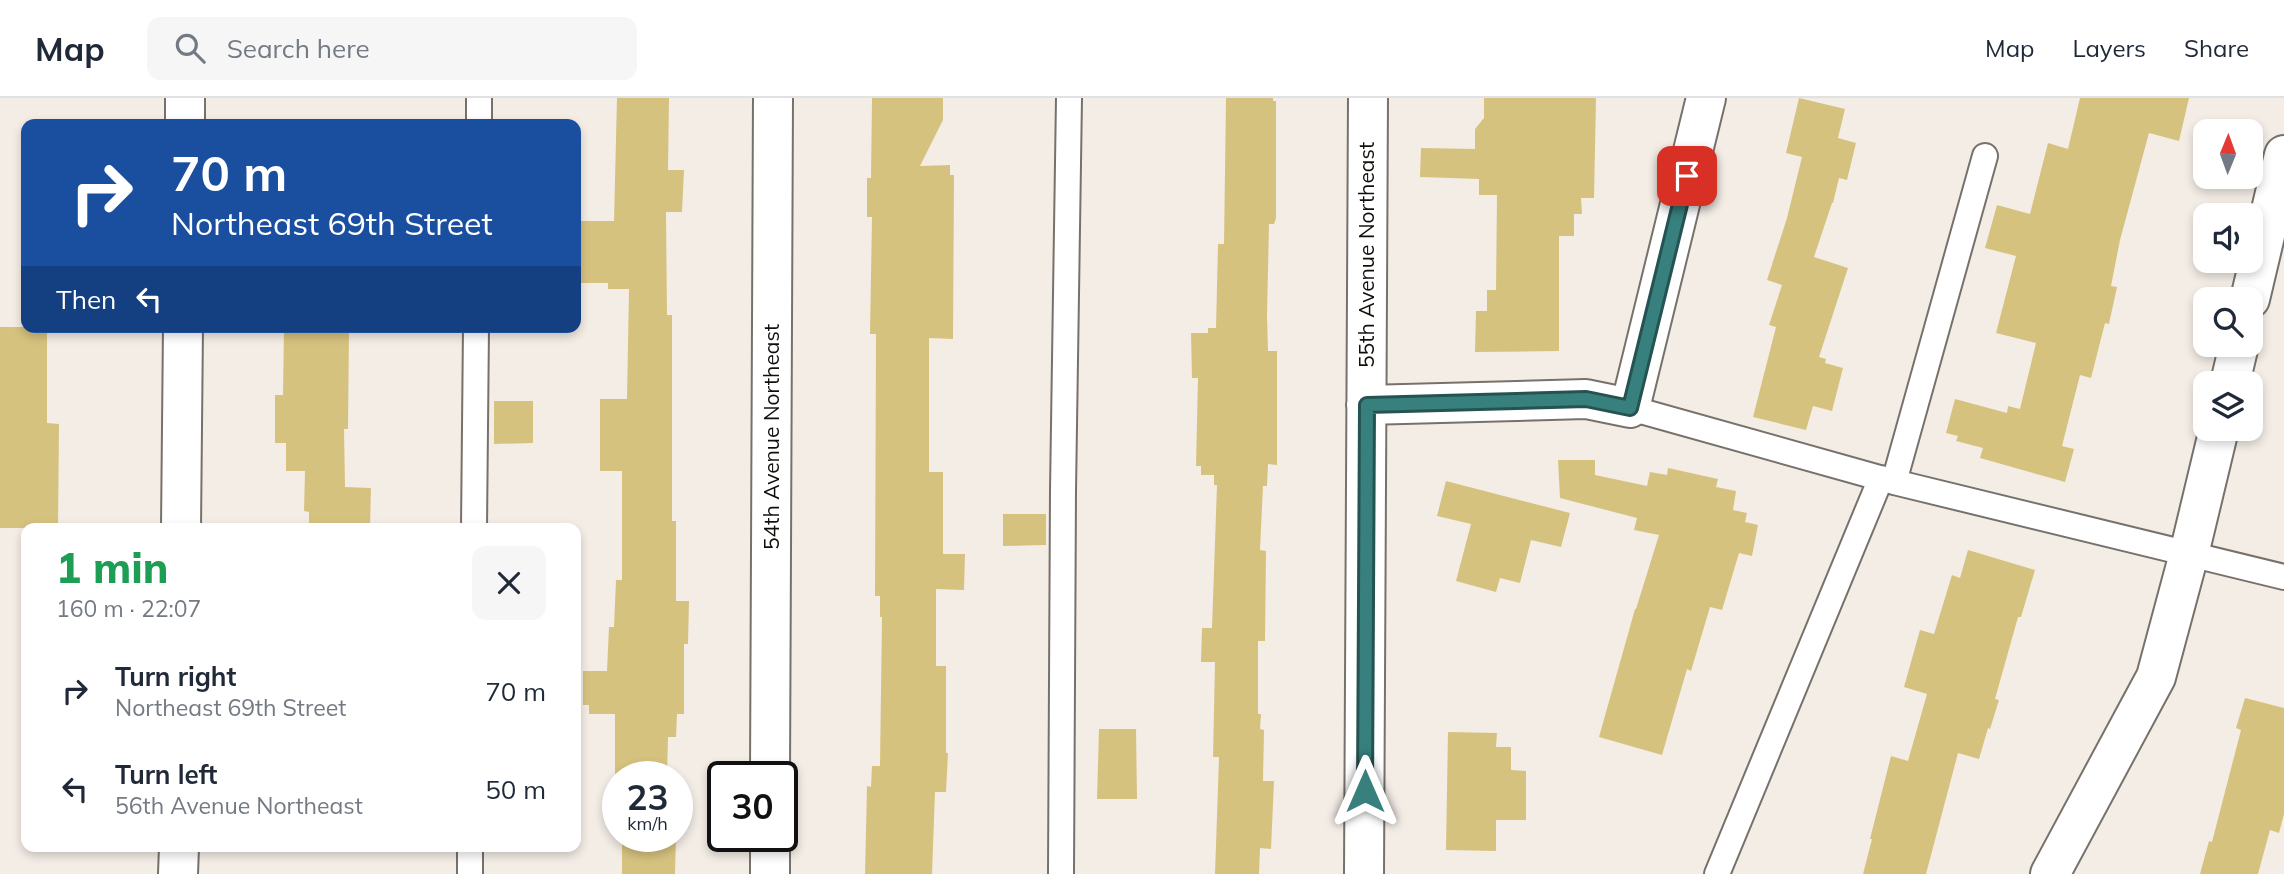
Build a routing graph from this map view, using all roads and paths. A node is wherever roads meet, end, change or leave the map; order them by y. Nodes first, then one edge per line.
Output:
1 (185, 98) edge
2 (479, 98) edge
3 (773, 98) edge
4 (1069, 98) edge
5 (1368, 98) edge
6 (1706, 98) edge
7 (185, 119) edge
8 (479, 119) edge
9 (2284, 155) edge
10 (1985, 156) dead end
11 (2253, 287) edge
12 (183, 333) edge
13 (476, 333) edge
14 (1367, 405) junction
15 (1630, 408) junction
16 (2216, 441) edge
17 (1887, 480) junction
18 (181, 523) edge
19 (474, 523) edge
20 (2189, 554) junction
21 (2284, 577) edge
22 (770, 761) edge
23 (179, 852) edge
24 (470, 852) edge
25 (770, 852) edge
26 (178, 874) edge
27 (470, 874) edge
28 (770, 874) edge
29 (1061, 874) edge
30 (1364, 874) edge
31 (1717, 874) edge
32 (2050, 874) edge

1 - 7 street
2 - 8 lane
3 - 22 street, 54th Avenue Northeast
4 - 29 lane
5 - 14 street, 55th Avenue Northeast
6 - 15 street
9 - 11 street
10 - 17 lane
12 - 18 street
13 - 19 lane
14 - 15 street
14 - 30 street, 55th Avenue Northeast
15 - 17 lane
16 - 20 street
17 - 20 lane
17 - 31 lane
20 - 21 lane
20 - 32 street
23 - 26 street
24 - 27 lane
25 - 28 street

